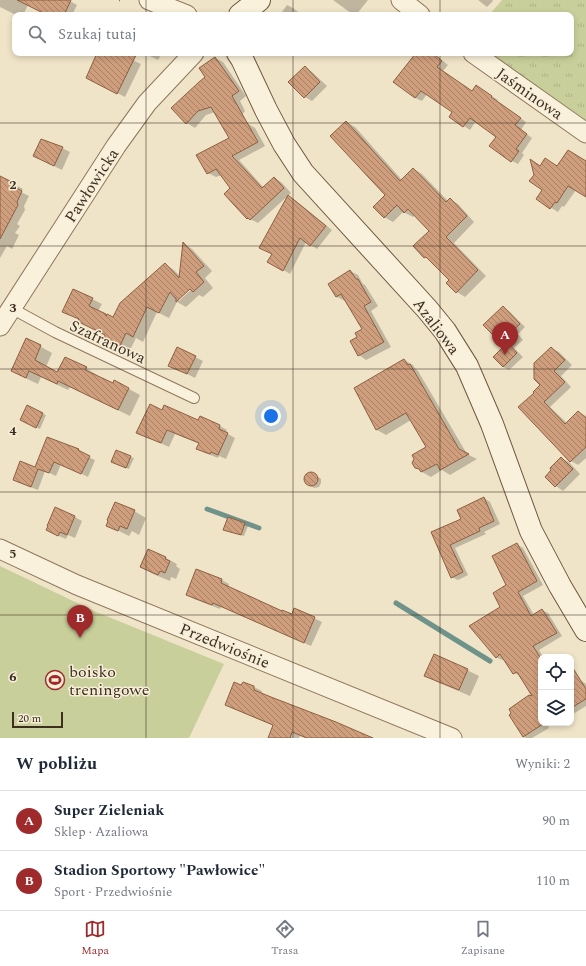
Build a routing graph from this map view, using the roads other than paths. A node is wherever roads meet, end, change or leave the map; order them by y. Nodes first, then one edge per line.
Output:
1 (149, 0) edge
2 (259, 0) edge
3 (401, 0) edge
4 (179, 12) edge
5 (244, 12) edge
6 (416, 12) edge
7 (191, 56) edge
8 (240, 56) edge
9 (477, 56) edge
10 (586, 133) edge
11 (11, 308) junction
12 (0, 326) edge
13 (194, 398) dead end
14 (0, 549) edge
15 (586, 630) edge
16 (452, 738) edge

1 - 4 street
2 - 5 street
3 - 6 street
7 - 11 street, Pawłowicka
8 - 15 street, Azaliowa
9 - 10 street, Jaśminowa
11 - 12 street, Pawłowicka
11 - 13 lane, Szafranowa
14 - 16 street, Przedwiośnie

